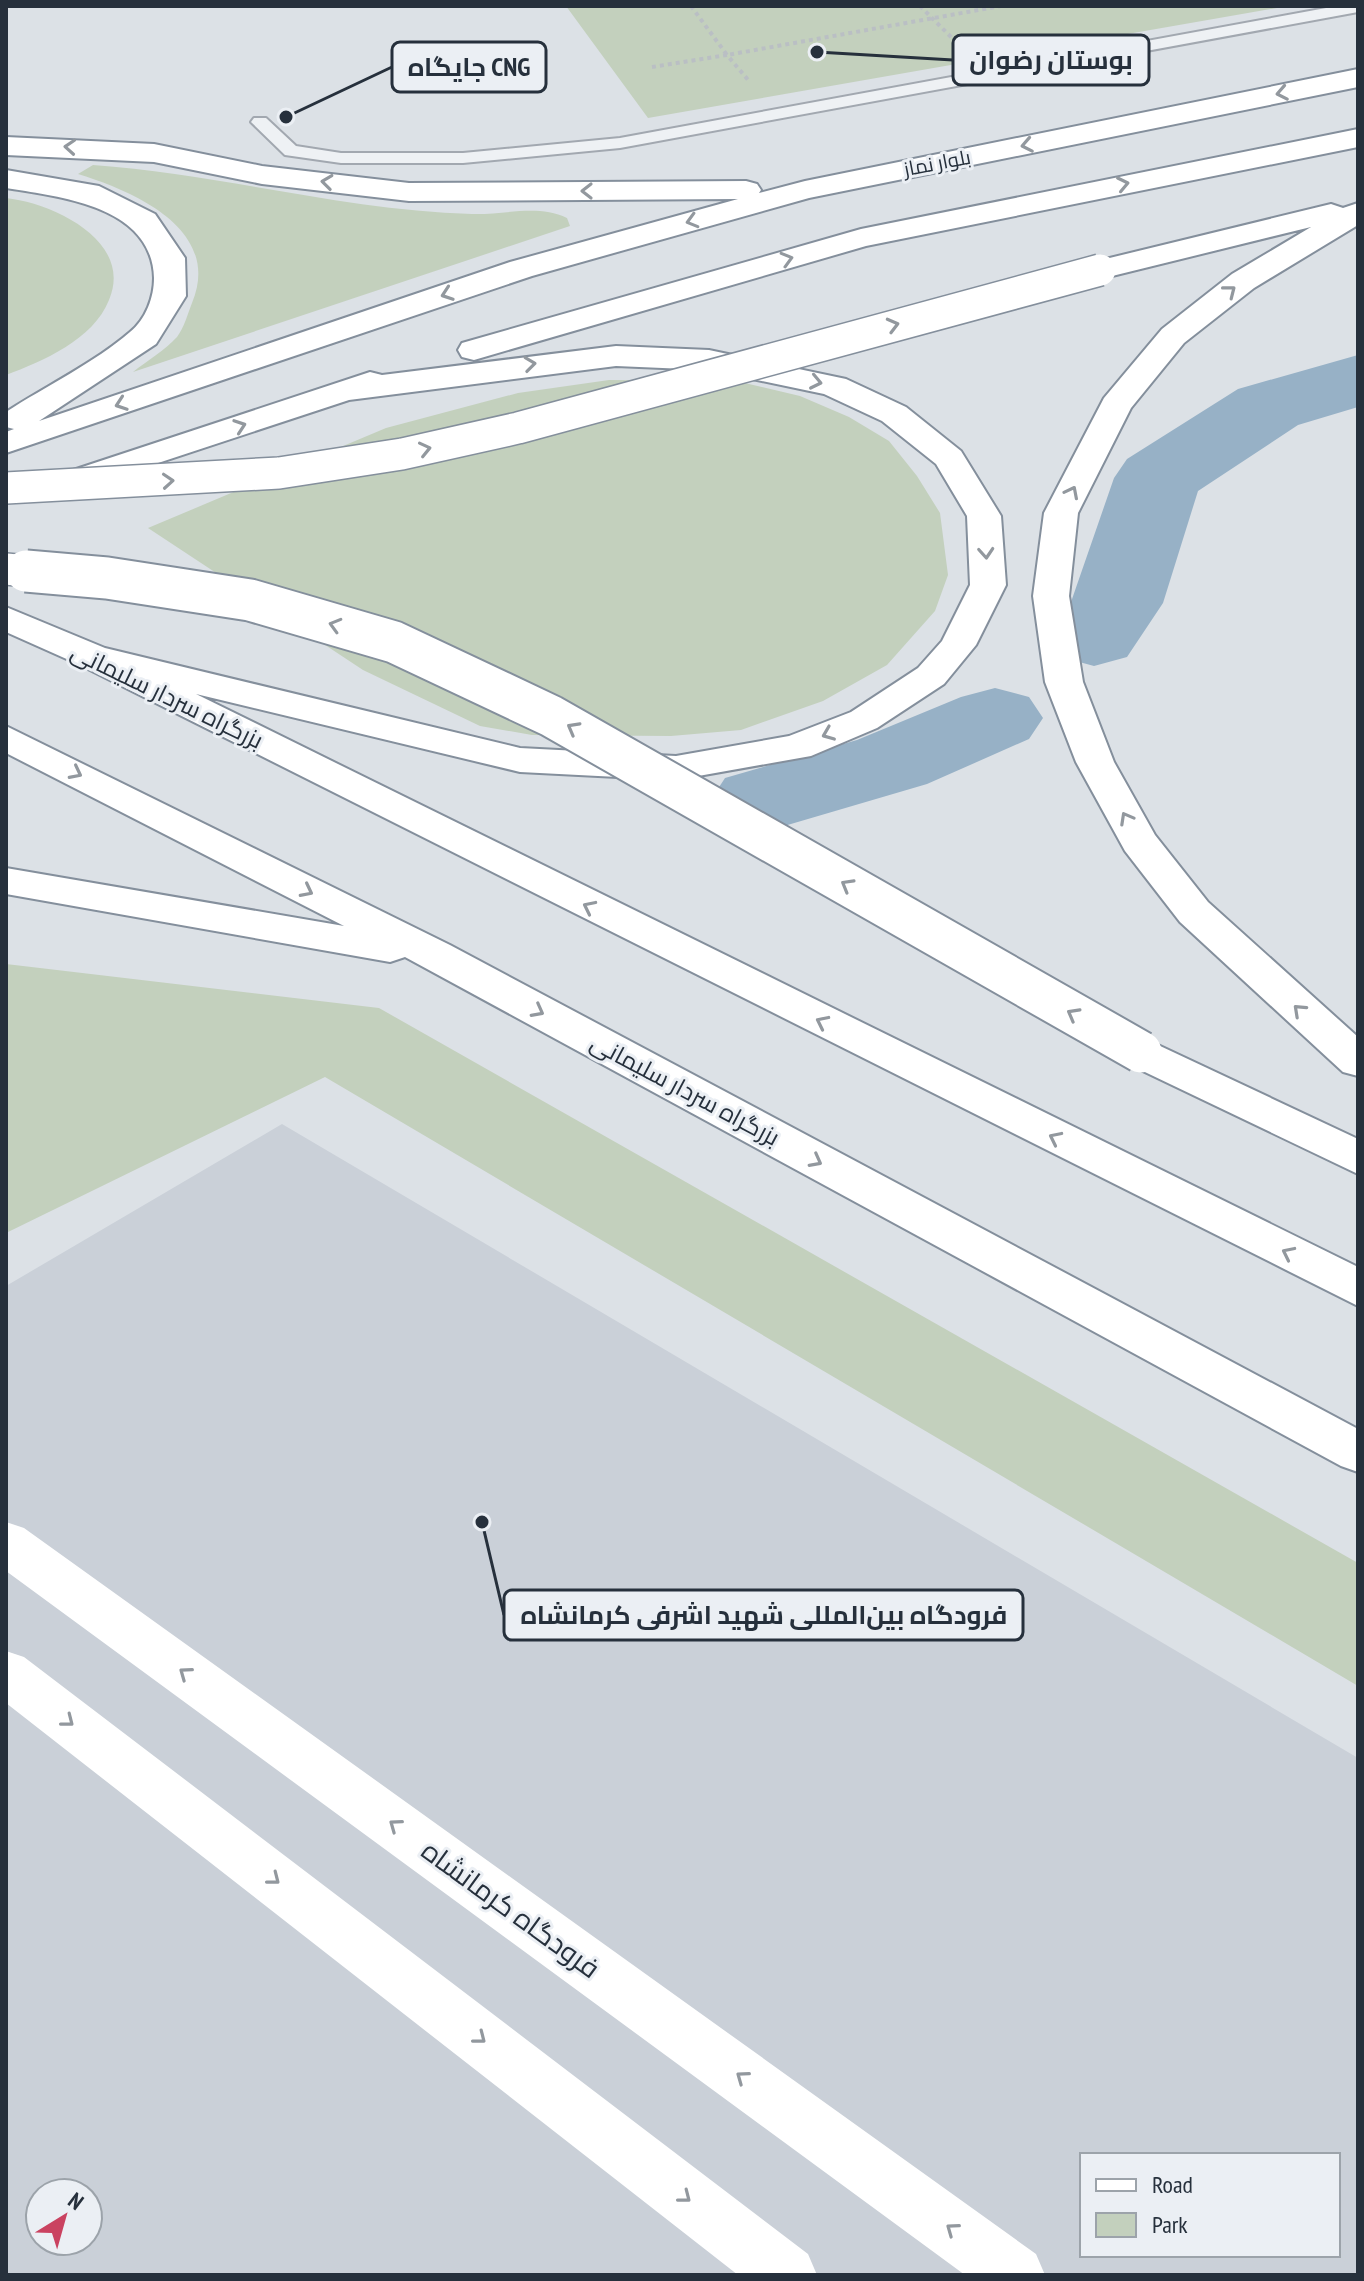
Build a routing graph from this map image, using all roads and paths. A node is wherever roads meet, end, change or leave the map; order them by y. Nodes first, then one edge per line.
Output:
1 (691, 6) edge
2 (920, 6) edge
3 (1001, 6) edge
4 (1358, 7) edge
5 (930, 18) junction
6 (960, 46) dead end
7 (1358, 78) edge
8 (260, 122) dead end
9 (1358, 138) edge
10 (6, 146) edge
11 (6, 179) edge
12 (805, 190) junction
13 (1358, 209) edge
14 (342, 391) junction
15 (6, 426) edge
16 (6, 443) edge
17 (6, 488) edge
18 (6, 503) edge
19 (6, 569) edge
20 (6, 618) edge
21 (93, 657) junction
22 (6, 738) edge
23 (6, 881) edge
24 (435, 955) junction
25 (1358, 1061) edge
26 (1358, 1158) edge
27 (1358, 1288) edge
28 (1358, 1452) edge
29 (6, 1543) edge
30 (6, 1673) edge
31 (787, 2275) edge
32 (1015, 2275) edge

1 - 5 path
2 - 5 path
3 - 5 path
4 - 8 lane
5 - 6 path
7 -> 12 main road, بلوار نماز
14 -> 9 main road
12 -> 10 main road
11 - 15 main road
12 -> 16 main road, بلوار نماز
17 -> 13 main road, bridge
25 -> 13 main road
18 -> 14 main road
14 -> 21 main road
26 -> 19 main road, bridge
20 - 21 main road, بزرگراه سردار سلیمانی
27 -> 21 main road, بزرگراه سردار سلیمانی
22 -> 24 main road, بزرگراه سردار سلیمانی
23 - 24 main road
24 -> 28 main road, بزرگراه سردار سلیمانی
32 -> 29 main road, فرودگاه کرمانشاه
30 -> 31 main road

